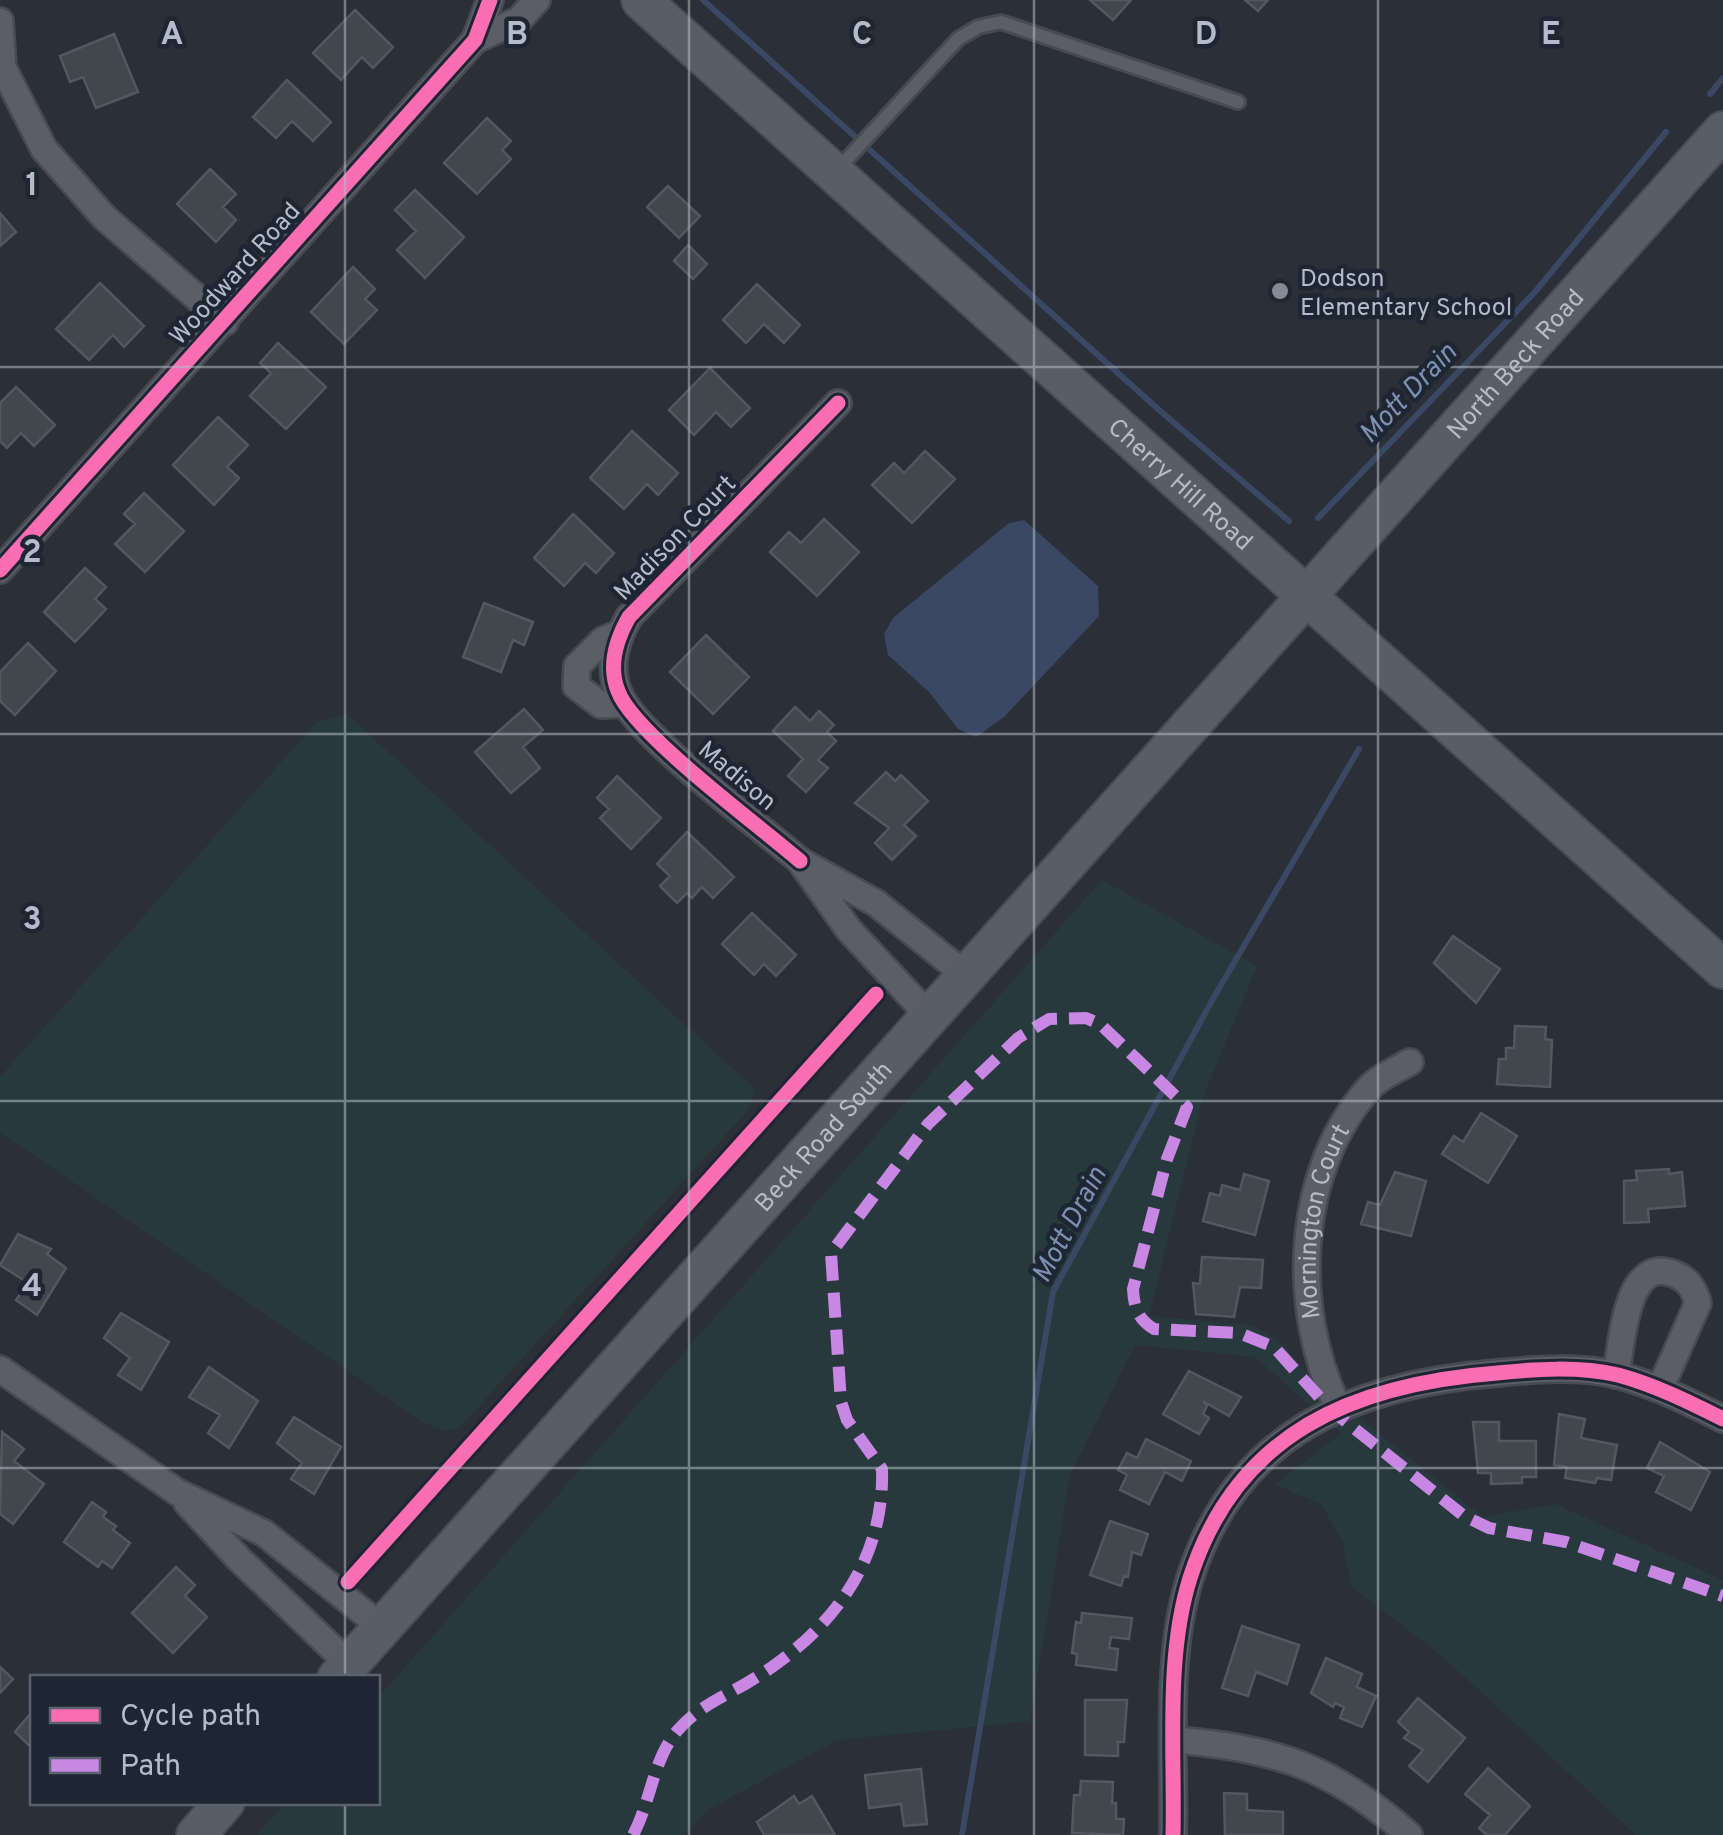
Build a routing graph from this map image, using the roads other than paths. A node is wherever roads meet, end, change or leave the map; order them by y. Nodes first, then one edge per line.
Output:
1 (490, 0) edge
2 (537, 0) edge
3 (641, 0) edge
4 (0, 21) edge
5 (475, 40) junction
6 (1238, 102) dead end
7 (1723, 131) edge
8 (835, 172) junction
9 (225, 322) junction
10 (838, 404) dead end
11 (0, 570) edge
12 (1309, 596) junction
13 (620, 633) junction
14 (624, 704) junction
15 (642, 727) joint
16 (800, 861) junction
17 (1723, 969) edge
18 (967, 976) junction
19 (930, 1017) junction
20 (1410, 1062) dead end
21 (0, 1370) edge
22 (1616, 1375) junction
23 (1660, 1389) junction
24 (1337, 1406) junction
25 (1723, 1419) edge
26 (177, 1492) junction
27 (383, 1628) junction
28 (343, 1671) edge
29 (1175, 1740) junction
30 (222, 1805) edge
31 (196, 1835) edge
32 (1173, 1835) edge
33 (1409, 1835) edge

1 - 5 street, Woodward Road
2 - 5 street, Woodward Road
3 - 8 main road, Cherry Hill Road
4 - 9 street
5 - 9 street, Woodward Road
6 - 8 lane
7 - 12 main road, North Beck Road
8 - 12 main road, Cherry Hill Road
9 - 11 street, Woodward Road
10 - 13 street, Madison Court
12 - 17 main road, Cherry Hill Road
12 - 18 main road, Beck Road South
13 - 14 street, Madison Court
13 - 14 street
14 - 15 street, Madison Court
15 - 16 street, Madison
16 - 18 street, Madison
16 - 19 street, Madison
18 - 19 main road, Beck Road South
19 - 27 main road, Beck Road South
20 - 24 street, Mornington Court
21 - 26 street
22 - 23 street
22 - 23 street
22 - 24 street
23 - 25 street
24 - 29 street
26 - 27 street
26 - 28 street
27 - 28 main road, Beck Road South
29 - 32 street
29 - 33 street
30 - 31 main road

